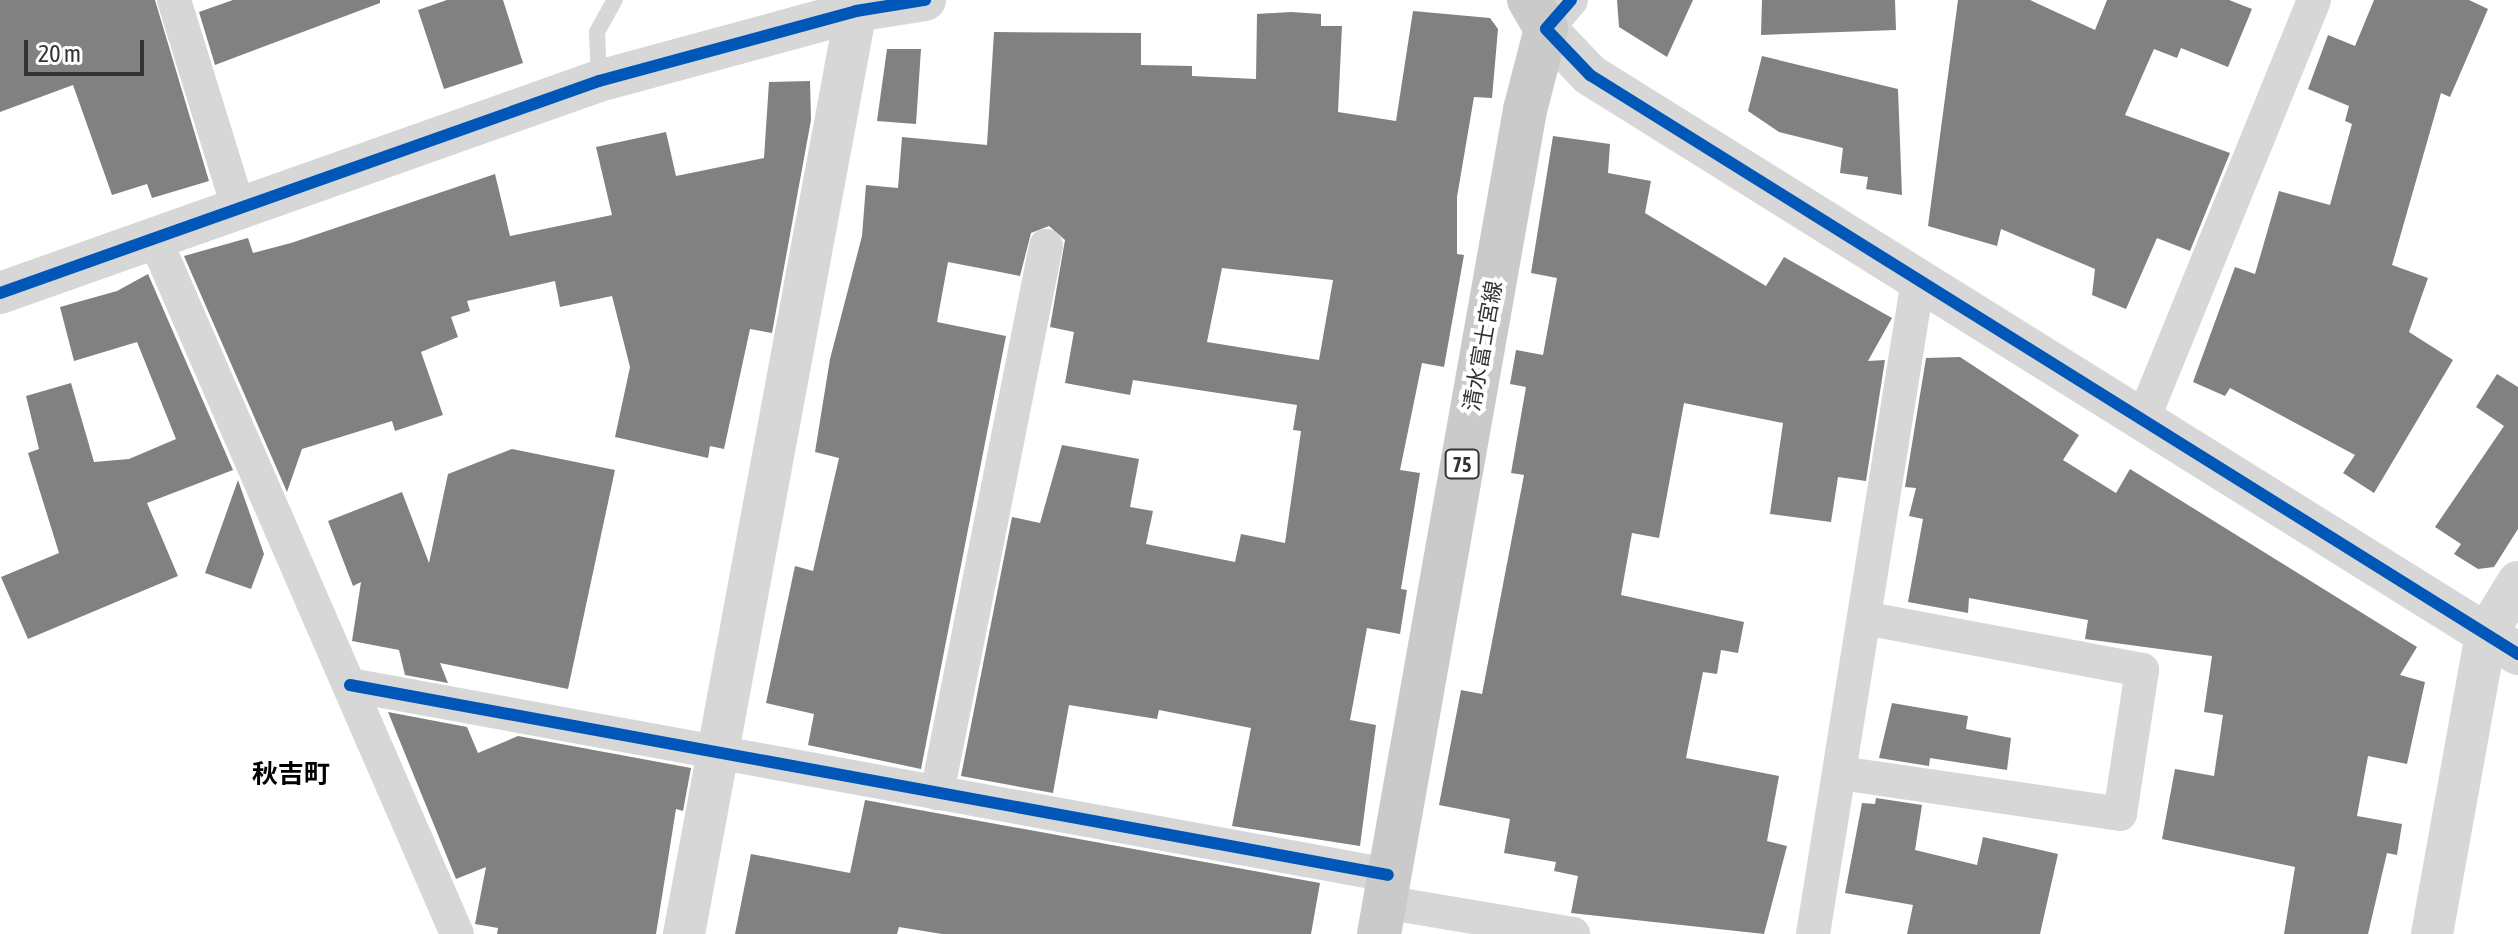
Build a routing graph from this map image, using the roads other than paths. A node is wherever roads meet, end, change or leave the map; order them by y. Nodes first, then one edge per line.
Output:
1 (174, 0) edge
2 (615, 0) edge
3 (925, 0) edge
4 (2314, 0) edge
5 (857, 6) edge
6 (1549, 10) edge
7 (599, 81) junction
8 (238, 207) junction
9 (154, 237) junction
10 (1046, 246) dead end
11 (1918, 280) junction
12 (0, 293) edge
13 (2144, 417) junction
14 (2518, 582) edge
15 (1865, 618) junction
16 (2502, 644) edge
17 (350, 685) junction
18 (718, 753) junction
19 (1840, 773) junction
20 (937, 793) junction
21 (1384, 904) edge
22 (457, 934) edge
23 (684, 934) edge
24 (1573, 934) edge
25 (1813, 934) edge
26 (2432, 934) edge

1 - 8 street
2 - 7 lane
3 - 5 street
4 - 13 street
5 - 7 street
5 - 18 street
6 - 11 street
6 - 21 main road, 清水富士宮線 / 75
7 - 8 street
8 - 9 street
9 - 12 street
9 - 17 street
10 - 20 street
11 - 13 street
11 - 15 street
13 - 16 street
14 - 16 street
15 - 19 street
15 - 19 street
16 - 26 street
17 - 18 street
17 - 22 street
18 - 20 street
18 - 23 street
19 - 25 street
20 - 21 street
21 - 24 street

